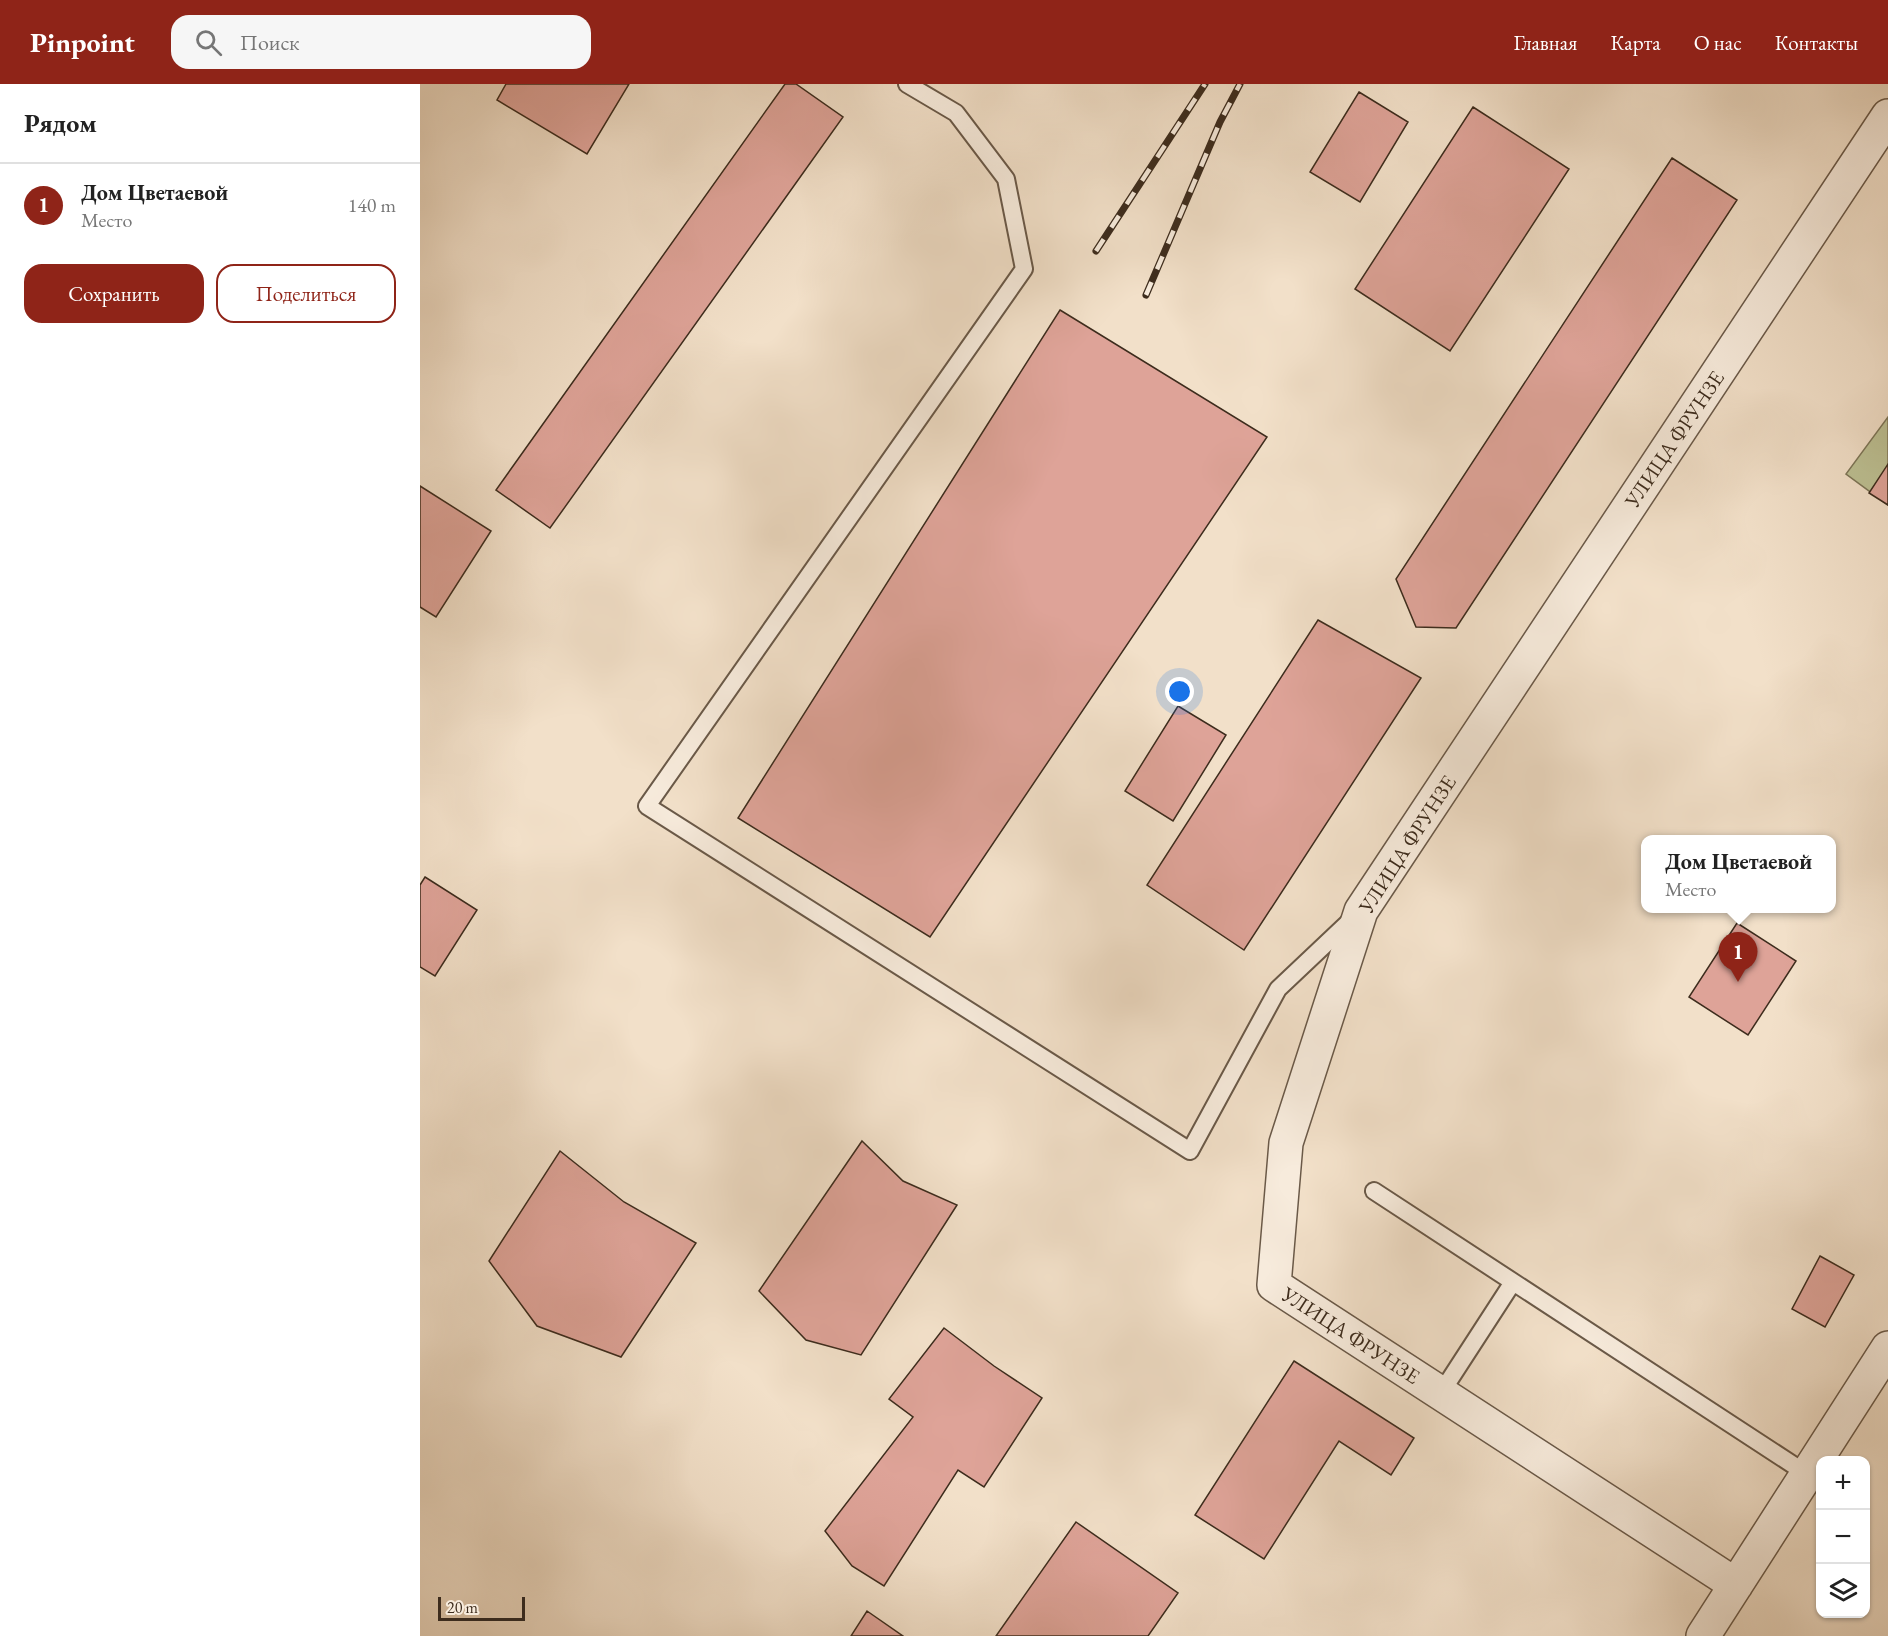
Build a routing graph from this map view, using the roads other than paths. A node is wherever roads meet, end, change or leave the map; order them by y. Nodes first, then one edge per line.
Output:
1 (907, 84) edge
2 (1888, 116) edge
3 (1361, 911) junction
4 (1374, 1191) dead end
5 (1513, 1282) junction
6 (1888, 1348) edge
7 (1441, 1393) junction
8 (1807, 1474) junction
9 (1736, 1585) junction
10 (1703, 1636) edge

1 - 3 lane
2 - 3 street, УЛИЦА ФРУНЗЕ
3 - 7 street, УЛИЦА ФРУНЗЕ
4 - 5 lane
5 - 7 lane
5 - 8 lane
6 - 8 street
7 - 9 street, УЛИЦА ФРУНЗЕ
8 - 9 street
9 - 10 street

